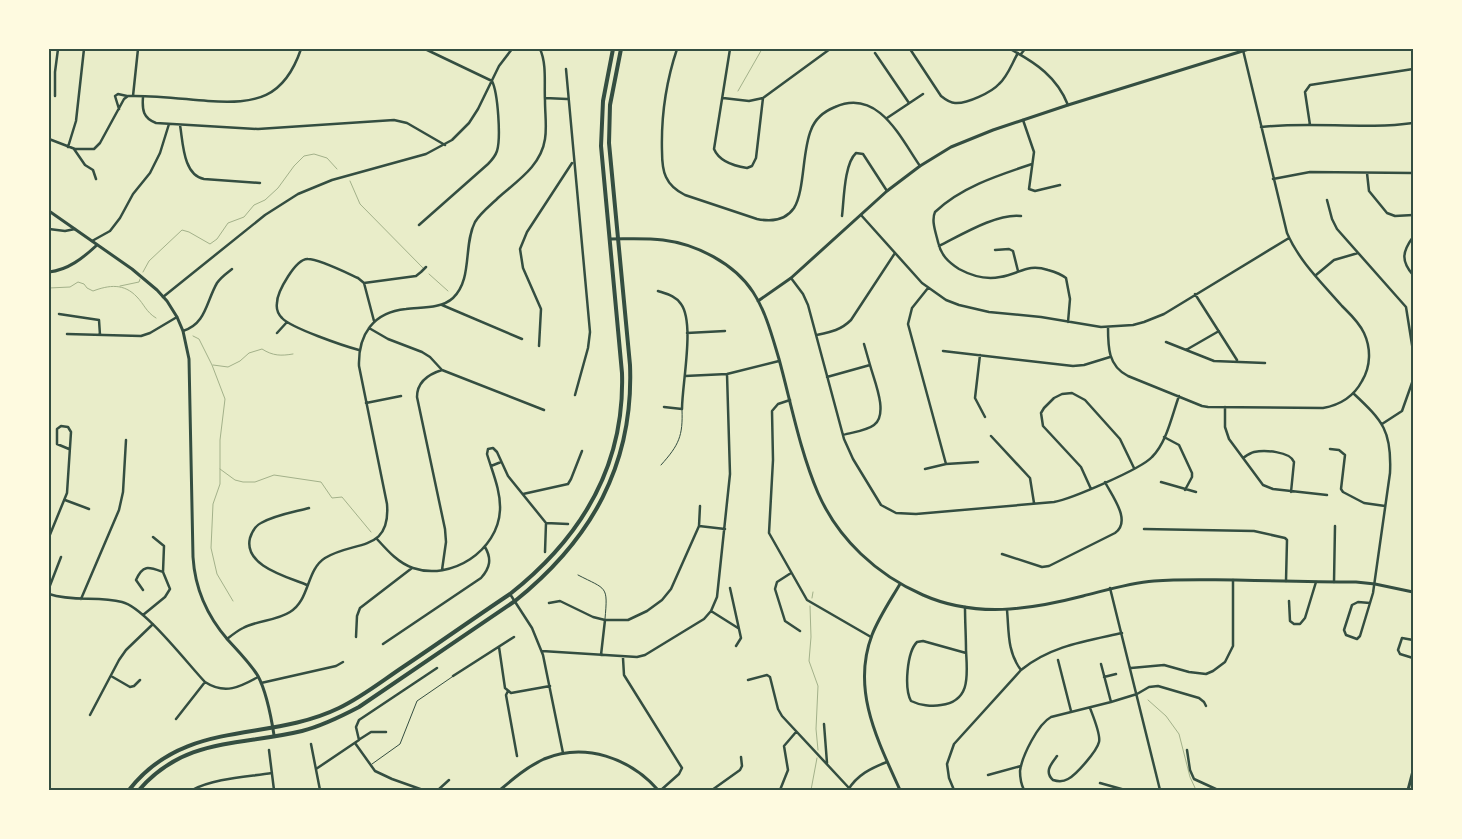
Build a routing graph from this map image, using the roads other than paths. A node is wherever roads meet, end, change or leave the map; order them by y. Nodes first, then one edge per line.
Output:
1 (58, 49) edge
2 (84, 49) edge
3 (138, 49) edge
4 (301, 49) edge
5 (425, 49) edge
6 (512, 49) edge
7 (540, 49) edge
8 (613, 49) edge
9 (621, 49) edge
10 (677, 49) edge
11 (730, 49) edge
12 (830, 49) edge
13 (910, 49) edge
14 (1010, 49) edge
15 (1025, 49) edge
16 (1249, 49) edge
17 (1243, 50) junction
18 (875, 53) dead end
19 (1019, 54) junction
20 (1413, 69) edge
21 (566, 70) dead end
22 (49, 72) edge
23 (55, 72) junction
24 (492, 81) junction
25 (922, 94) dead end
26 (55, 96) dead end
27 (128, 96) junction
28 (133, 96) junction
29 (142, 97) junction
30 (545, 98) junction
31 (722, 98) junction
32 (763, 98) junction
33 (567, 99) junction
34 (909, 103) junction
35 (1068, 105) junction
36 (119, 109) junction
37 (886, 118) junction
38 (1023, 120) junction
39 (1413, 123) edge
40 (169, 124) junction
41 (180, 125) junction
42 (1310, 125) junction
43 (1261, 127) junction
44 (49, 139) edge
45 (445, 145) junction
46 (68, 147) junction
47 (73, 148) junction
48 (573, 162) junction
49 (1032, 164) junction
50 (920, 166) junction
51 (1367, 173) junction
52 (1413, 173) edge
53 (96, 179) dead end
54 (1273, 179) junction
55 (260, 183) dead end
56 (1060, 185) dead end
57 (887, 191) junction
58 (1327, 200) dead end
59 (49, 211) edge
60 (861, 215) junction
61 (1413, 215) edge
62 (842, 216) dead end
63 (1022, 216) dead end
64 (419, 225) dead end
65 (49, 229) edge
66 (75, 229) junction
67 (1413, 237) edge
68 (1289, 238) junction
69 (610, 239) junction
70 (618, 239) junction
71 (92, 241) junction
72 (97, 245) junction
73 (939, 246) junction
74 (995, 250) dead end
75 (895, 253) junction
76 (1358, 253) junction
77 (426, 267) dead end
78 (232, 269) dead end
79 (1018, 270) junction
80 (49, 272) edge
81 (1316, 275) junction
82 (1413, 275) edge
83 (791, 278) junction
84 (364, 283) junction
85 (928, 288) junction
86 (658, 291) dead end
87 (1196, 294) junction
88 (163, 296) junction
89 (758, 301) junction
90 (440, 305) junction
91 (59, 314) dead end
92 (177, 317) junction
93 (287, 322) junction
94 (374, 322) junction
95 (1068, 322) junction
96 (1108, 327) junction
97 (369, 328) junction
98 (183, 331) junction
99 (725, 331) dead end
100 (1219, 331) junction
101 (276, 332) dead end
102 (687, 333) junction
103 (68, 334) dead end
104 (100, 335) junction
105 (816, 336) junction
106 (522, 339) dead end
107 (1166, 342) dead end
108 (864, 344) dead end
109 (539, 346) dead end
110 (359, 350) junction
111 (1186, 350) junction
112 (943, 351) dead end
113 (1413, 351) edge
114 (980, 355) junction
115 (1110, 358) junction
116 (779, 360) junction
117 (1238, 361) junction
118 (1265, 363) dead end
119 (870, 365) junction
120 (442, 370) junction
121 (727, 374) junction
122 (685, 376) junction
123 (827, 377) junction
124 (1413, 380) edge
125 (1413, 385) edge
126 (1353, 393) junction
127 (574, 395) dead end
128 (401, 396) dead end
129 (1179, 396) junction
130 (790, 400) junction
131 (366, 403) junction
132 (664, 407) dead end
133 (1225, 407) junction
134 (682, 408) junction
135 (544, 410) dead end
136 (985, 417) dead end
137 (1382, 424) junction
138 (843, 435) junction
139 (991, 436) dead end
140 (1164, 437) junction
141 (126, 440) dead end
142 (69, 449) junction
143 (1330, 449) dead end
144 (582, 451) dead end
145 (1243, 458) junction
146 (501, 462) junction
147 (978, 462) dead end
148 (946, 464) junction
149 (661, 465) dead end
150 (490, 466) junction
151 (1134, 468) junction
152 (925, 469) dead end
153 (1105, 482) junction
154 (1163, 482) dead end
155 (1091, 489) junction
156 (1185, 490) junction
157 (1194, 492) dead end
158 (1291, 492) junction
159 (523, 494) junction
160 (1327, 495) dead end
161 (65, 500) junction
162 (1034, 504) junction
163 (700, 506) dead end
164 (1384, 506) junction
165 (309, 508) dead end
166 (89, 509) dead end
167 (546, 522) junction
168 (568, 524) dead end
169 (699, 526) junction
170 (1335, 526) dead end
171 (725, 529) junction
172 (1144, 529) dead end
173 (49, 537) edge
174 (153, 537) dead end
175 (377, 539) junction
176 (485, 547) junction
177 (545, 552) dead end
178 (1002, 554) dead end
179 (61, 557) dead end
180 (412, 568) junction
181 (442, 570) junction
182 (163, 572) junction
183 (791, 573) junction
184 (578, 575) dead end
185 (1233, 580) junction
186 (1286, 581) junction
187 (1316, 582) junction
188 (1334, 582) junction
189 (900, 584) junction
190 (1375, 584) junction
191 (307, 585) junction
192 (49, 588) edge
193 (730, 588) dead end
194 (1110, 588) junction
195 (143, 590) dead end
196 (1413, 592) edge
197 (49, 594) edge
198 (510, 594) junction
199 (81, 599) junction
200 (514, 600) junction
201 (1289, 601) dead end
202 (549, 603) dead end
203 (1370, 603) junction
204 (965, 608) junction
205 (1007, 610) junction
206 (711, 611) junction
207 (143, 615) junction
208 (605, 620) junction
209 (153, 624) junction
210 (739, 629) junction
211 (800, 631) dead end
212 (1122, 633) junction
213 (356, 637) dead end
214 (514, 637) dead end
215 (871, 637) junction
216 (227, 639) junction
217 (1413, 640) edge
218 (383, 644) dead end
219 (736, 646) dead end
220 (499, 647) junction
221 (542, 651) junction
222 (966, 653) junction
223 (601, 655) junction
224 (623, 658) junction
225 (1413, 658) edge
226 (1058, 660) dead end
227 (343, 662) dead end
228 (1101, 664) dead end
229 (436, 668) dead end
230 (1131, 668) junction
231 (1021, 670) junction
232 (1116, 674) dead end
233 (111, 676) junction
234 (453, 676) joint
235 (258, 677) junction
236 (1104, 677) junction
237 (140, 680) dead end
238 (748, 680) dead end
239 (205, 682) junction
240 (261, 683) junction
241 (550, 686) junction
242 (508, 691) junction
243 (1137, 694) junction
244 (1111, 702) junction
245 (1206, 706) dead end
246 (1090, 708) junction
247 (1071, 711) junction
248 (90, 716) dead end
249 (176, 719) dead end
250 (824, 724) dead end
251 (273, 727) junction
252 (386, 732) dead end
253 (796, 732) junction
254 (274, 736) junction
255 (359, 740) junction
256 (311, 744) dead end
257 (355, 744) junction
258 (269, 750) dead end
259 (1187, 750) dead end
260 (563, 753) junction
261 (517, 756) dead end
262 (1057, 756) dead end
263 (741, 757) dead end
264 (887, 762) junction
265 (827, 765) junction
266 (370, 766) junction
267 (1021, 766) junction
268 (316, 769) junction
269 (1413, 771) edge
270 (272, 773) junction
271 (988, 775) dead end
272 (449, 780) dead end
273 (1100, 783) dead end
274 (848, 789) edge
275 (129, 790) edge
276 (139, 790) edge
277 (192, 790) edge
278 (274, 790) edge
279 (320, 790) edge
280 (423, 790) edge
281 (438, 790) edge
282 (500, 790) edge
283 (659, 790) edge
284 (712, 790) edge
285 (780, 790) edge
286 (900, 790) edge
287 (954, 790) edge
288 (1024, 790) edge
289 (1125, 790) edge
290 (1160, 790) edge
291 (1218, 790) edge
292 (1408, 790) edge

1 - 23 street
2 - 46 street
3 - 28 street
4 - 29 street
5 - 24 street
6 - 24 street
7 - 30 street
8 - 69 main road
9 - 70 main road
10 - 37 street
11 - 31 street
12 - 32 street
13 - 19 street
14 - 19 street
15 - 19 street
16 - 17 street
17 - 35 street
17 - 43 street
18 - 34 street
19 - 35 street
20 - 42 street
21 - 33 street
22 - 23 street
23 - 26 street
24 - 45 street
24 - 64 street
25 - 34 street
27 - 28 street
27 - 36 street
27 - 36 street
28 - 29 street
29 - 40 street
30 - 33 street
30 - 90 street
31 - 32 street
31 - 32 street
33 - 48 street
34 - 37 street
35 - 38 street
36 - 47 street
37 - 50 street
38 - 49 street
38 - 50 street
39 - 42 street
40 - 41 street
40 - 71 street
41 - 45 street
41 - 55 street
42 - 43 street
43 - 54 street
44 - 46 street
45 - 88 street
46 - 47 street
47 - 53 street
48 - 109 street
48 - 127 street
49 - 56 street
49 - 73 street
50 - 57 street
51 - 52 street
51 - 54 street
51 - 61 street
54 - 68 street
57 - 60 street
57 - 62 street
58 - 76 street
59 - 66 street
60 - 75 street
60 - 83 street
63 - 73 street
65 - 66 street
66 - 71 street
67 - 82 street
68 - 81 street
68 - 87 street
69 - 70 street
69 - 198 main road
70 - 89 street
70 - 200 main road
71 - 72 street
72 - 80 street
72 - 88 street
73 - 79 street
74 - 79 street
75 - 85 street
75 - 105 street
76 - 81 street
76 - 113 street
77 - 84 street
78 - 98 street
79 - 95 street
81 - 126 street
83 - 89 street
83 - 105 street
84 - 93 street
84 - 94 street
85 - 95 street
85 - 148 street
86 - 102 street
87 - 96 street
87 - 100 street
88 - 92 street
89 - 116 street
90 - 94 street
90 - 106 street
91 - 104 street
92 - 98 street
92 - 104 street
93 - 101 street
93 - 110 street
94 - 97 street
95 - 96 street
96 - 115 street
97 - 110 street
97 - 120 street
98 - 216 street
99 - 102 street
100 - 111 street
100 - 117 street
102 - 122 street
103 - 104 street
105 - 123 street
107 - 111 street
108 - 119 street
110 - 131 street
111 - 117 street
112 - 114 street
114 - 115 street
114 - 136 street
115 - 129 street
116 - 121 street
116 - 130 street
117 - 118 street
119 - 123 street
119 - 138 street
120 - 135 street
120 - 181 street
121 - 122 street
121 - 171 street
122 - 134 street
123 - 138 street
124 - 125 street
125 - 137 street
126 - 133 street
126 - 137 street
128 - 131 street
129 - 133 street
129 - 140 street
130 - 183 street
130 - 189 street
131 - 175 street
132 - 134 street
133 - 145 street
134 - 149 lane
137 - 164 street
138 - 162 street
139 - 162 street
140 - 151 street
140 - 156 street
141 - 199 street
142 - 142 street
142 - 161 street
143 - 164 street
144 - 159 street
145 - 158 street
145 - 158 street
146 - 150 street
146 - 150 street
146 - 159 street
147 - 148 street
148 - 152 street
150 - 176 street
151 - 153 street
151 - 155 street
153 - 155 street
153 - 178 street
154 - 156 street
155 - 162 street
156 - 157 street
158 - 160 street
159 - 167 street
161 - 166 street
161 - 173 street
163 - 169 street
164 - 190 street
165 - 191 street
167 - 168 street
167 - 177 street
169 - 171 street
169 - 208 street
170 - 188 street
171 - 206 street
172 - 186 street
174 - 182 street
175 - 180 street
175 - 191 street
176 - 181 street
176 - 218 street
179 - 192 street
180 - 181 street
180 - 213 street
182 - 195 street
182 - 207 street
183 - 211 street
183 - 215 street
184 - 208 lane
185 - 186 street
185 - 194 street
185 - 230 street
186 - 187 street
187 - 188 street
187 - 201 street
188 - 190 street
189 - 204 street
189 - 215 street
190 - 196 street
190 - 203 street
191 - 216 street
193 - 210 street
194 - 205 street
194 - 212 street
197 - 199 street
198 - 200 street
198 - 251 main road
199 - 207 street
200 - 221 street
200 - 254 main road
202 - 208 street
203 - 203 street
204 - 205 street
204 - 222 street
205 - 231 street
206 - 210 street
206 - 224 street
207 - 209 street
208 - 223 street
209 - 233 street
209 - 239 street
210 - 219 street
212 - 230 street
212 - 231 street
214 - 220 street
215 - 264 street
216 - 235 street
217 - 225 street
220 - 234 street
220 - 242 street
221 - 223 street
221 - 241 street
222 - 222 street
223 - 224 street
224 - 283 street
226 - 247 street
227 - 240 street
228 - 236 street
229 - 255 street
230 - 243 street
231 - 287 street
232 - 236 street
233 - 237 street
233 - 248 street
234 - 266 lane
235 - 239 street
235 - 240 street
236 - 244 street
238 - 253 street
239 - 249 street
240 - 251 street
241 - 242 street
241 - 260 street
242 - 261 street
243 - 244 street
243 - 245 street
243 - 290 street
244 - 246 street
246 - 247 street
246 - 262 street
247 - 267 street
250 - 265 street
251 - 254 street
251 - 275 main road
252 - 255 street
253 - 265 street
253 - 285 street
254 - 276 main road
255 - 257 street
256 - 268 street
257 - 266 street
257 - 268 street
258 - 270 street
259 - 291 street
260 - 282 street
260 - 283 street
263 - 284 street
264 - 274 street
264 - 286 street
265 - 274 street
266 - 280 street
267 - 271 street
267 - 288 street
268 - 279 street
269 - 292 street
270 - 277 street
270 - 278 street
272 - 281 street
273 - 289 street

